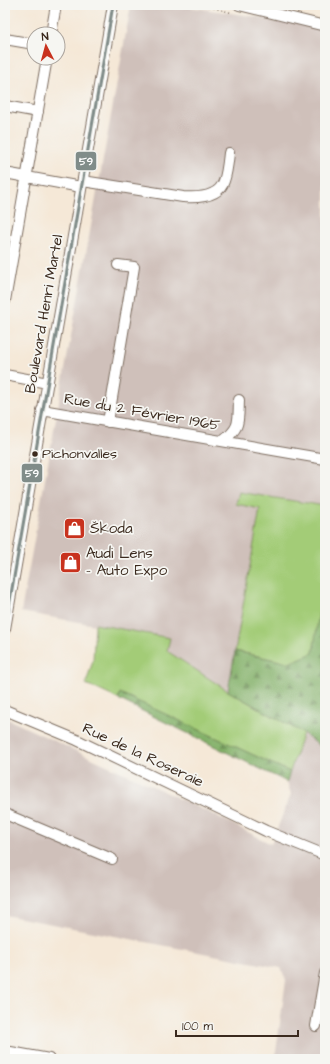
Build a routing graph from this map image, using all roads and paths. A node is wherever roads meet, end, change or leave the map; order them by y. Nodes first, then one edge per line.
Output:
1 (56, 5) edge
2 (113, 5) edge
3 (239, 5) edge
4 (52, 26) edge
5 (325, 26) edge
6 (5, 39) edge
7 (26, 43) edge
8 (46, 66) edge
9 (5, 106) edge
10 (38, 112) junction
11 (229, 153) dead end
12 (5, 173) edge
13 (27, 177) junction
14 (82, 184) junction
15 (10, 241) edge
16 (118, 265) dead end
17 (5, 301) edge
18 (5, 375) edge
19 (48, 383) junction
20 (239, 400) dead end
21 (42, 410) junction
22 (108, 422) junction
23 (223, 441) junction
24 (325, 459) edge
25 (10, 577) edge
26 (5, 629) edge
27 (5, 710) edge
28 (5, 814) edge
29 (325, 855) edge
30 (112, 859) dead end
31 (325, 973) edge
32 (316, 1026) dead end
33 (5, 1051) edge
34 (49, 1059) edge

1 - 4 street
2 - 14 street, Boulevard Henri Martel
3 - 5 street
6 - 7 street
8 - 10 street
9 - 10 street
10 - 13 street
11 - 14 street
12 - 13 street
13 - 14 street
13 - 15 street
14 - 19 street, Boulevard Henri Martel
15 - 17 street
16 - 22 street
18 - 19 street
19 - 21 street, Boulevard Henri Martel
20 - 23 street
21 - 22 street, Rue du 2 Février 1965
21 - 25 street, Boulevard Henri Martel
22 - 23 street, Rue du 2 Février 1965
23 - 24 street, Rue du 2 Février 1965
25 - 26 street, Boulevard Henri Martel
27 - 29 street, Rue de la Roseraie
28 - 30 street
31 - 32 street
33 - 34 street

